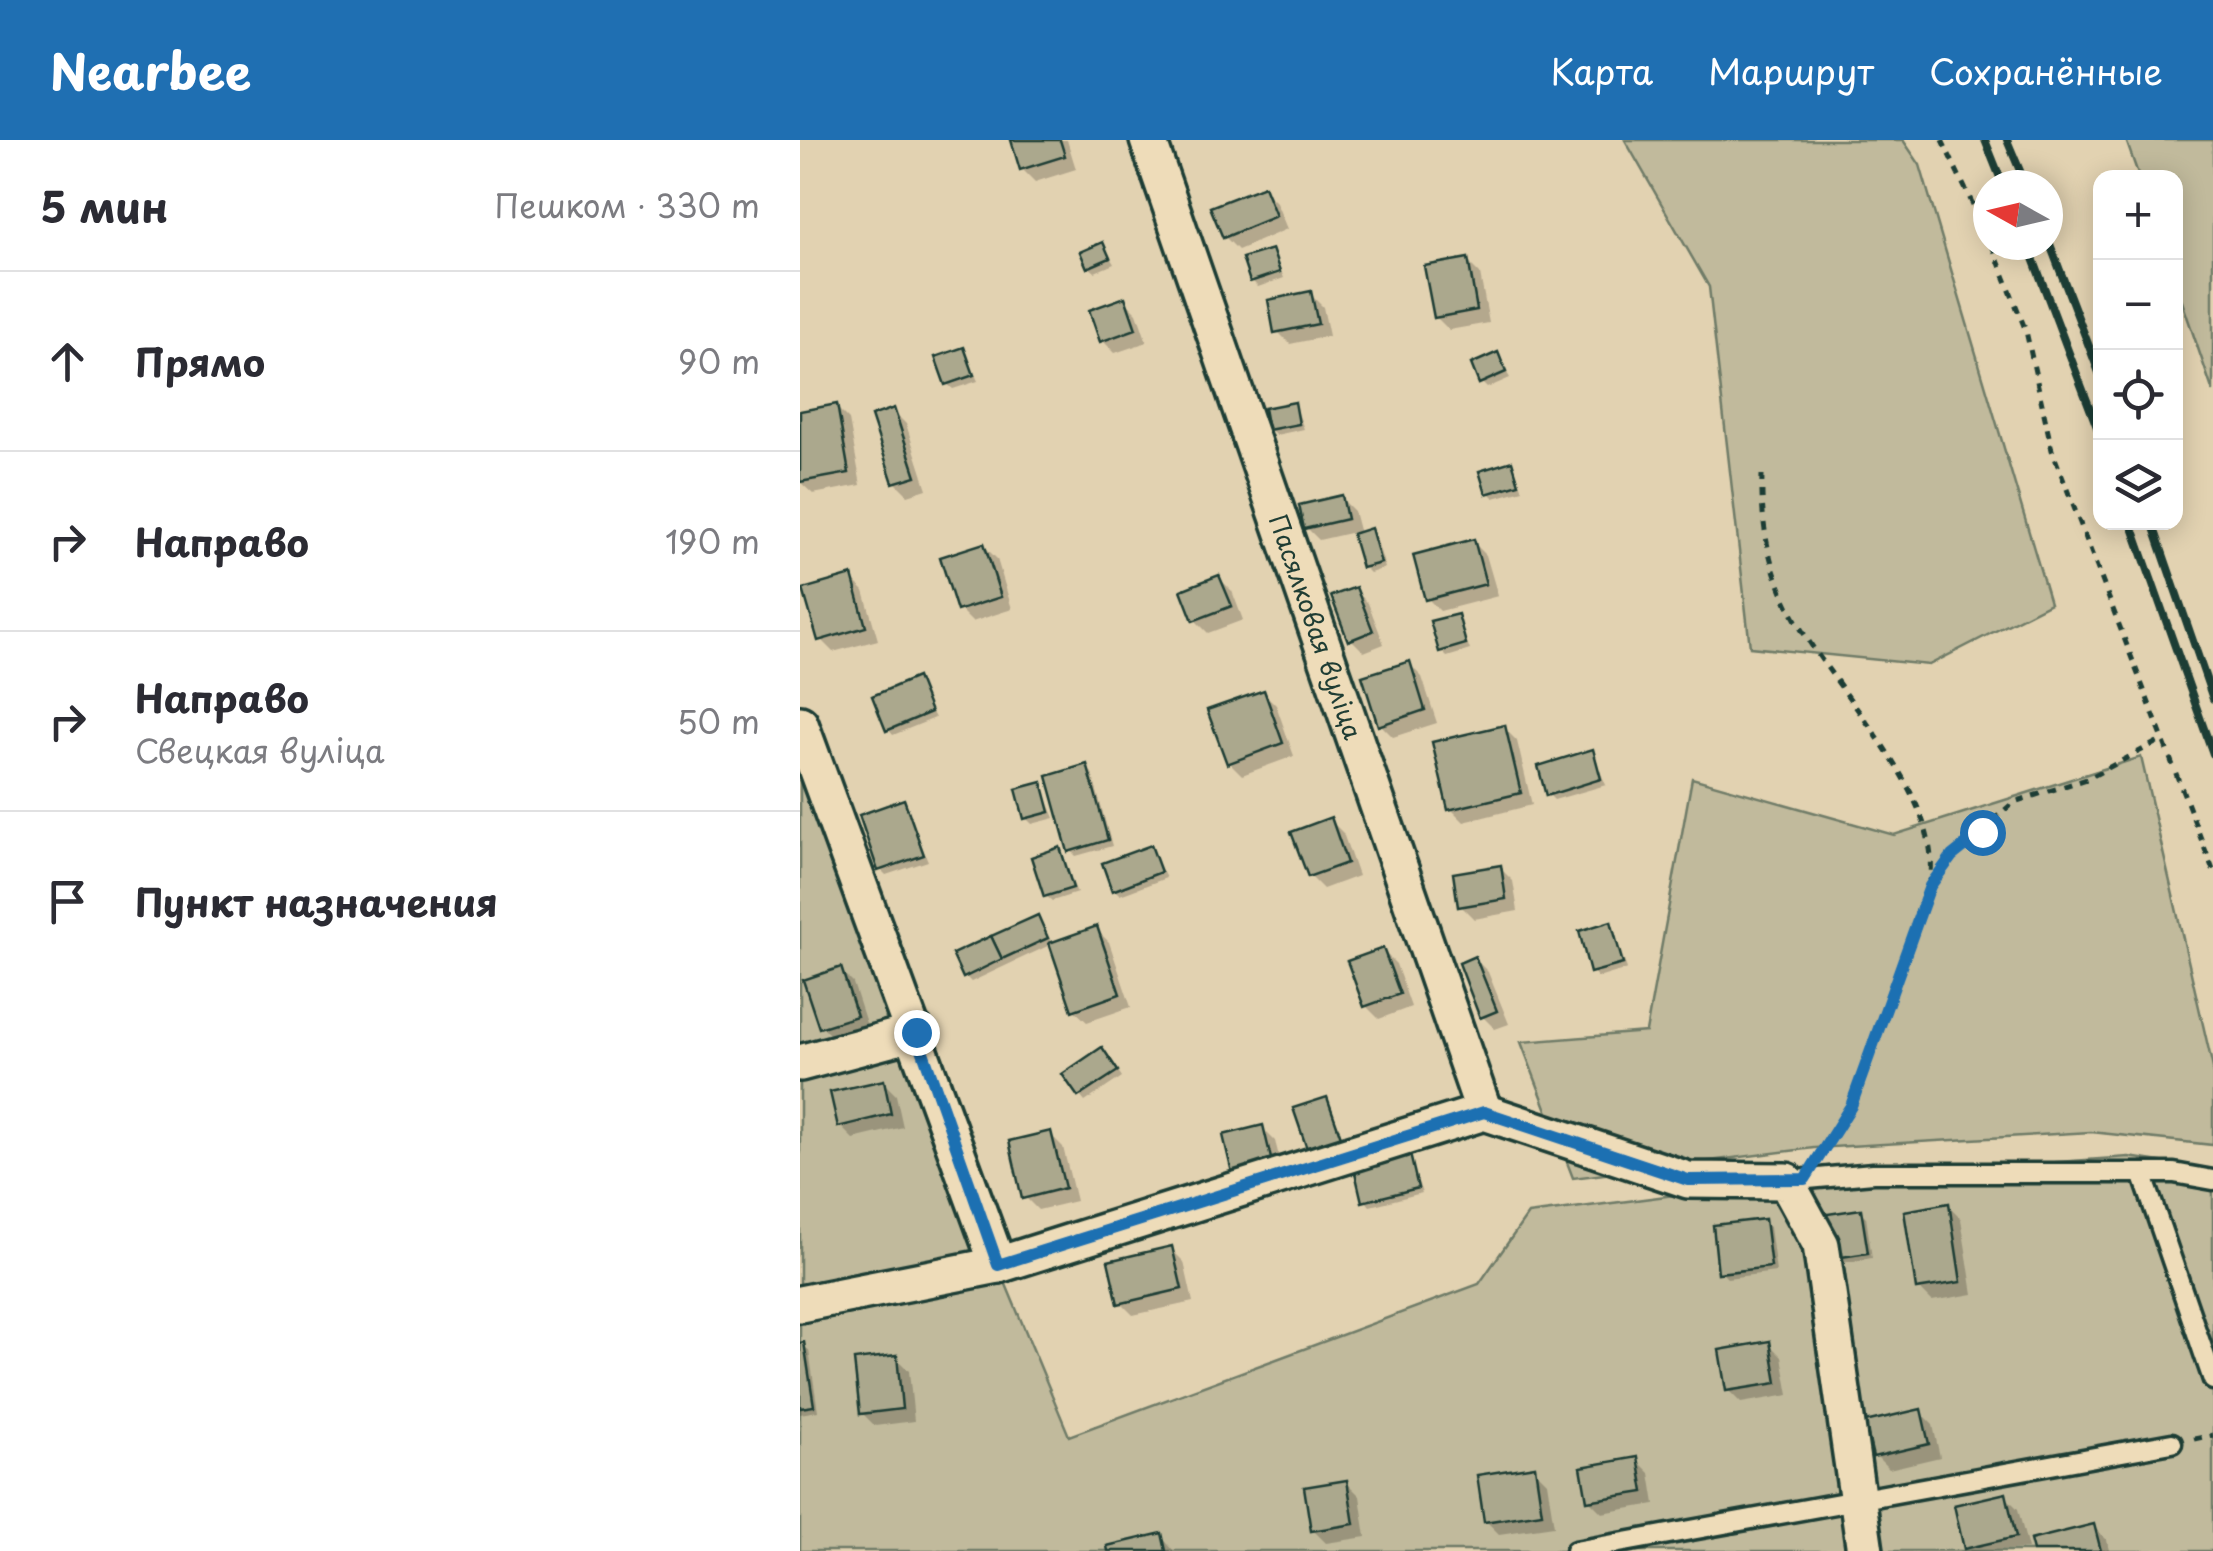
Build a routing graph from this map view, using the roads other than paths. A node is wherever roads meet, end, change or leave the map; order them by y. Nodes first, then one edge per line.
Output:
1 (1148, 140) edge
2 (800, 724) edge
3 (916, 1032) junction
4 (800, 1063) edge
5 (1484, 1112) junction
6 (2142, 1173) junction
7 (1795, 1180) junction
8 (2213, 1180) edge
9 (998, 1265) junction
10 (800, 1304) edge
11 (2213, 1380) edge
12 (2172, 1443) dead end
13 (1856, 1500) junction
14 (1575, 1551) edge
15 (1865, 1551) edge

1 - 5 street, Пасялковая вуліца
2 - 3 street
3 - 4 street
3 - 9 street
5 - 7 street
5 - 9 street
6 - 7 lane
6 - 8 lane
6 - 11 lane
7 - 13 street
9 - 10 street
12 - 13 lane
13 - 14 lane
13 - 15 street

